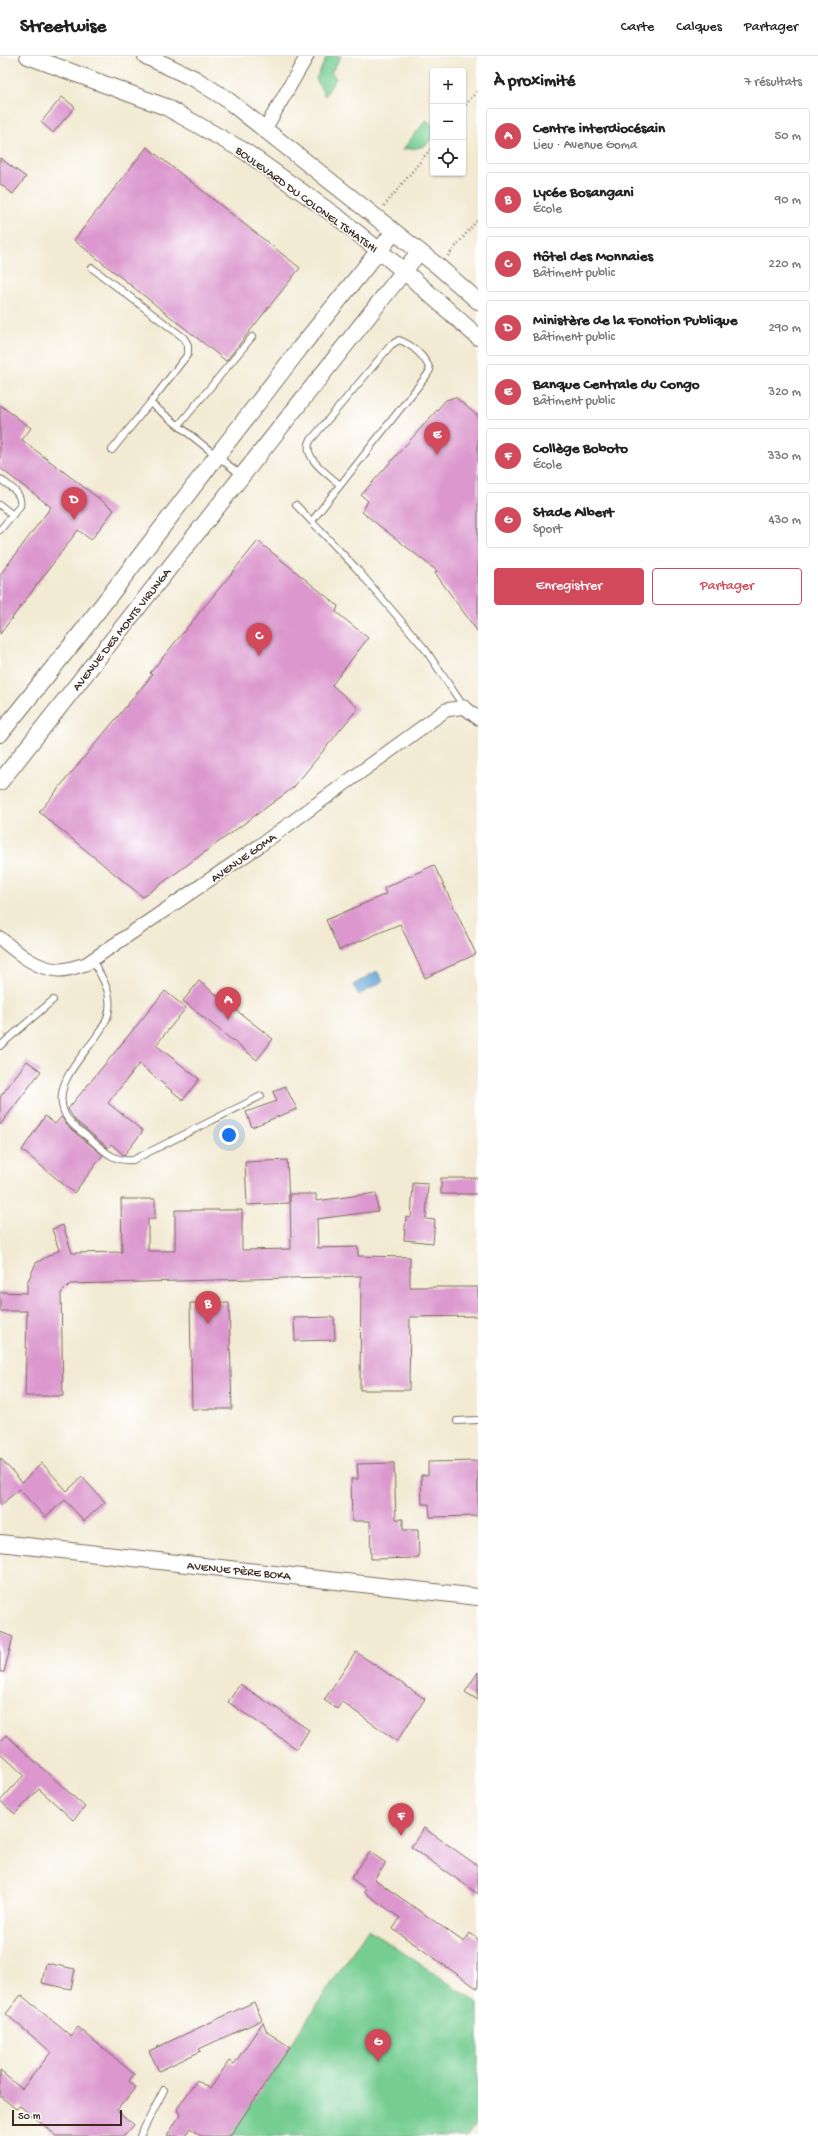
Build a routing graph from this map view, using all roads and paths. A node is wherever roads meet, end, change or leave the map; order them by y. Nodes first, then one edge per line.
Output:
1 (28, 56) edge
2 (146, 56) edge
3 (307, 56) edge
4 (478, 90) edge
5 (466, 104) edge
6 (265, 129) junction
7 (430, 150) edge
8 (375, 217) junction
9 (478, 219) edge
10 (394, 232) junction
11 (378, 251) junction
12 (419, 252) junction
13 (439, 267) junction
14 (92, 268) dead end
15 (404, 271) junction
16 (478, 301) edge
17 (252, 337) dead end
18 (478, 337) edge
19 (150, 403) junction
20 (179, 425) junction
21 (112, 450) dead end
22 (217, 454) junction
23 (241, 475) junction
24 (0, 479) edge
25 (340, 485) junction
26 (0, 505) edge
27 (296, 505) dead end
28 (13, 515) junction
29 (312, 521) junction
30 (0, 530) edge
31 (464, 707) junction
32 (478, 718) edge
33 (0, 734) edge
34 (0, 782) edge
35 (0, 938) edge
36 (92, 960) junction
37 (53, 1000) dead end
38 (0, 1046) edge
39 (261, 1096) dead end
40 (478, 1420) edge
41 (457, 1421) dead end
42 (0, 1543) edge
43 (478, 1597) edge
44 (164, 2090) dead end
45 (140, 2136) edge

1 - 11 street, BOULEVARD DU COLONEL TSHATSHI
2 - 6 street, BOULEVARD DU COLONEL TSHATSHI
3 - 6 street
4 - 5 path
6 - 8 street, BOULEVARD DU COLONEL TSHATSHI
7 - 8 path
8 - 10 street, BOULEVARD DU COLONEL TSHATSHI
9 - 13 path
10 - 11 street
10 - 12 street, BOULEVARD DU COLONEL TSHATSHI
11 - 15 street, BOULEVARD DU COLONEL TSHATSHI
11 - 22 street
12 - 13 street, BOULEVARD DU COLONEL TSHATSHI
12 - 15 street, AVENUE DES MONTS VIRUNGA
13 - 16 street, BOULEVARD DU COLONEL TSHATSHI
14 - 19 lane
15 - 18 street, BOULEVARD DU COLONEL TSHATSHI
15 - 23 street, AVENUE DES MONTS VIRUNGA
17 - 20 lane
19 - 20 lane
19 - 21 lane
20 - 22 lane
22 - 23 lane
22 - 33 street
23 - 34 street, AVENUE DES MONTS VIRUNGA
24 - 28 lane
25 - 25 lane
25 - 29 lane
26 - 28 lane
27 - 29 lane
28 - 30 lane
29 - 31 lane
31 - 32 street
31 - 36 street, AVENUE GOMA
35 - 36 street, AVENUE GOMA
36 - 39 lane
37 - 38 lane
40 - 41 lane
42 - 43 street, AVENUE PÈRE BOKA
44 - 45 lane

